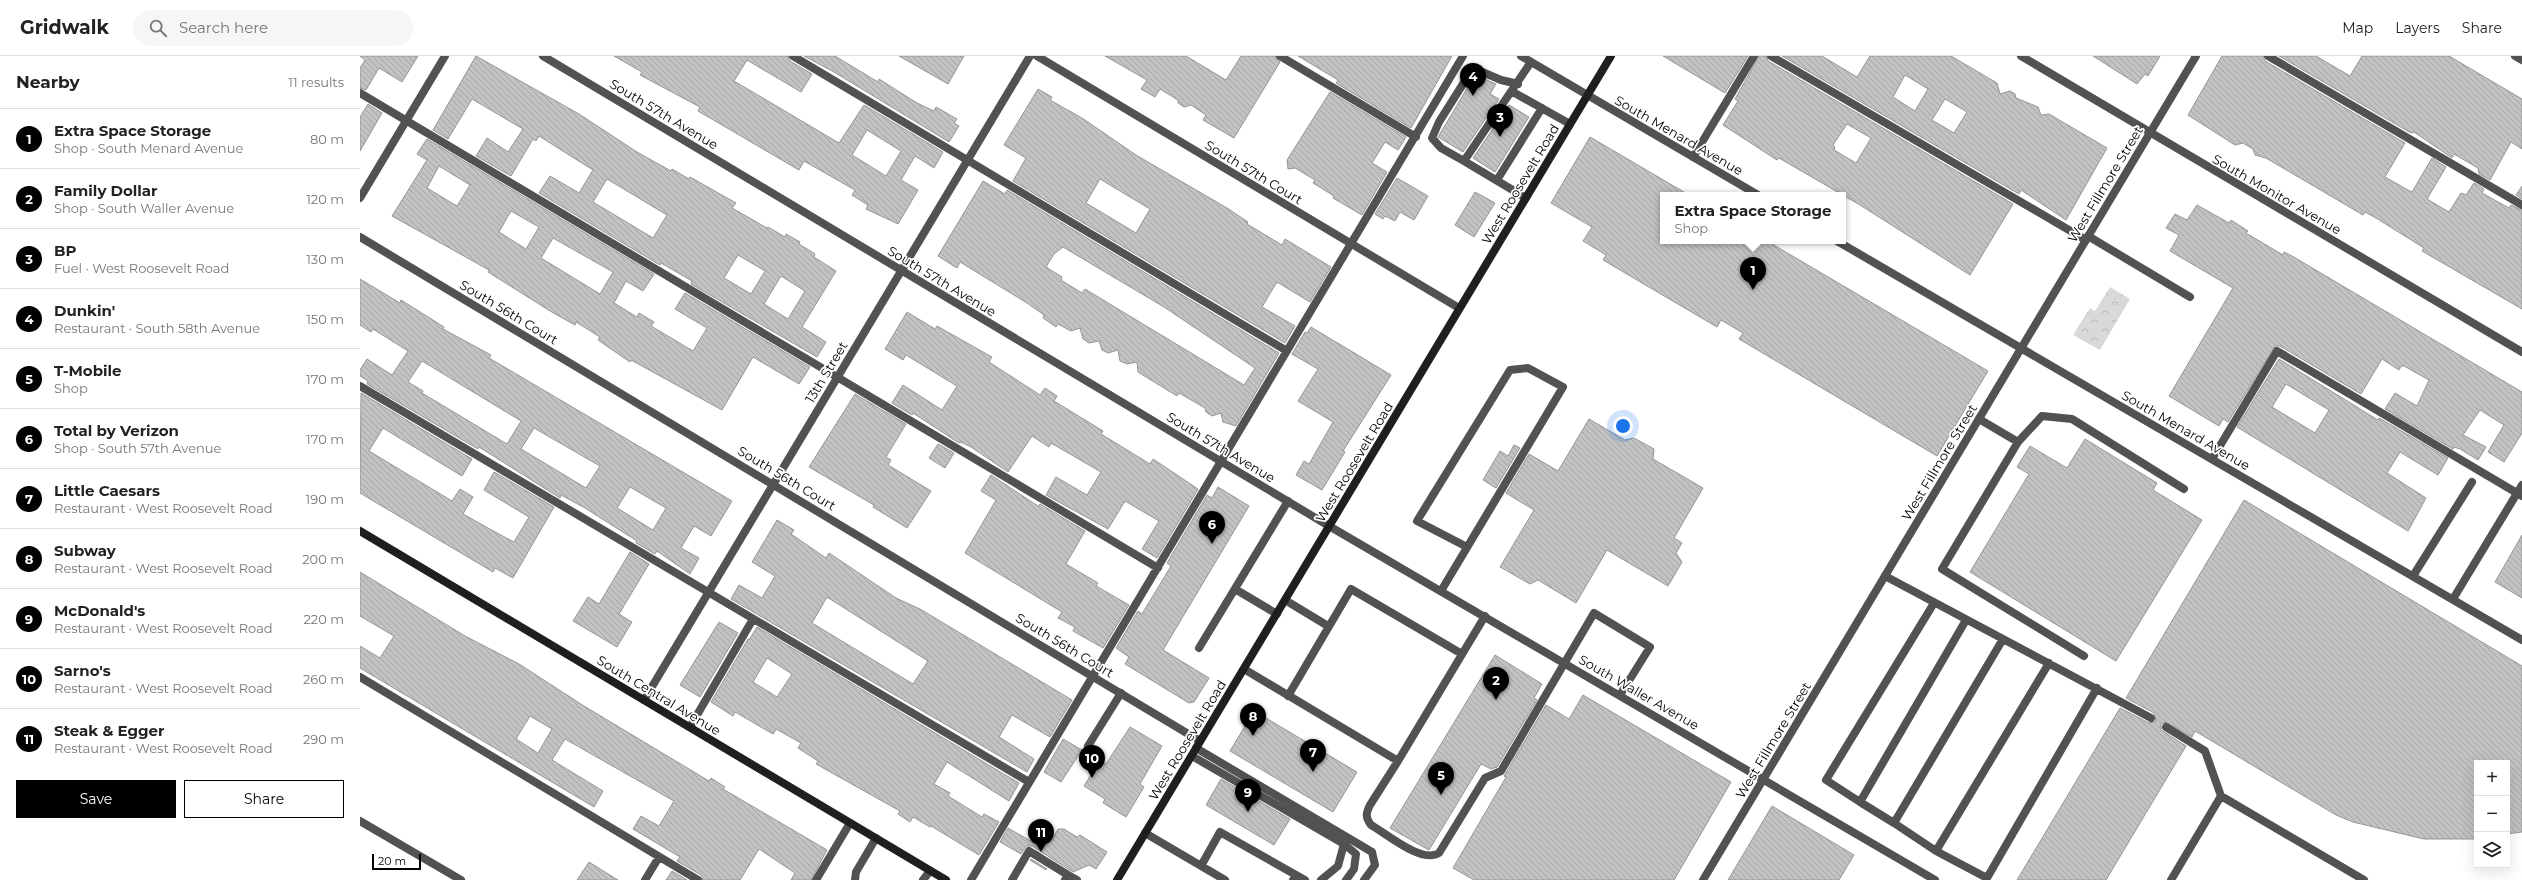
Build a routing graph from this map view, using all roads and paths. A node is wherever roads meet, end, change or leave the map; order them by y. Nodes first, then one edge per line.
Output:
1 (445, 56) edge
2 (543, 56) edge
3 (792, 56) edge
4 (1030, 56) edge
5 (1037, 56) edge
6 (1280, 56) edge
7 (1464, 56) edge
8 (1521, 56) edge
9 (1611, 56) edge
10 (1754, 56) edge
11 (1771, 56) edge
12 (2021, 56) edge
13 (2196, 56) edge
14 (2268, 56) edge
15 (2515, 56) edge
16 (2522, 60) edge
17 (1531, 62) junction
18 (1518, 84) junction
19 (1513, 92) junction
20 (360, 93) edge
21 (1587, 95) junction
22 (1542, 108) junction
23 (406, 120) junction
24 (1570, 124) junction
25 (2150, 132) junction
26 (1416, 137) junction
27 (1693, 157) junction
28 (967, 160) junction
29 (1464, 161) junction
30 (1497, 180) junction
31 (1753, 192) edge
32 (360, 198) edge
33 (1526, 198) junction
34 (2522, 205) edge
35 (360, 237) edge
36 (2087, 238) junction
37 (1352, 244) junction
38 (1842, 244) edge
39 (902, 270) junction
40 (2190, 297) dead end
41 (1459, 308) junction
42 (2021, 348) junction
43 (1287, 351) junction
44 (2522, 352) edge
45 (837, 377) junction
46 (360, 386) edge
47 (1979, 419) junction
48 (2018, 442) junction
49 (2212, 459) junction
50 (1221, 461) junction
51 (2472, 482) dead end
52 (773, 484) junction
53 (2522, 485) edge
54 (2184, 489) dead end
55 (2519, 495) edge
56 (1288, 501) junction
57 (1330, 526) junction
58 (360, 530) edge
59 (1467, 547) junction
60 (1158, 568) junction
61 (1885, 576) junction
62 (2413, 576) junction
63 (1235, 589) junction
64 (1441, 591) junction
65 (708, 592) junction
66 (2453, 599) junction
67 (1285, 600) junction
68 (1934, 603) junction
69 (1277, 614) junction
70 (1485, 616) junction
71 (753, 619) junction
72 (1966, 620) junction
73 (1328, 626) junction
74 (2003, 639) junction
75 (2522, 640) edge
76 (1199, 648) dead end
77 (1462, 654) junction
78 (2084, 656) dead end
79 (1565, 663) junction
80 (2049, 663) junction
81 (1244, 669) junction
82 (1093, 676) junction
83 (360, 677) edge
84 (2097, 688) junction
85 (1121, 693) junction
86 (1620, 695) junction
87 (1288, 696) junction
88 (644, 700) junction
89 (2151, 718) dead end
90 (690, 727) junction
91 (2166, 727) dead end
92 (1088, 746) dead end
93 (1196, 748) junction
94 (1398, 761) junction
95 (1764, 779) junction
96 (1029, 782) junction
97 (2221, 796) junction
98 (1860, 802) junction
99 (360, 821) edge
100 (850, 823) junction
101 (1894, 823) junction
102 (1145, 833) junction
103 (876, 838) junction
104 (1344, 844) junction
105 (1936, 851) junction
106 (659, 857) junction
107 (1201, 866) junction
108 (930, 871) junction
109 (1066, 877) edge
110 (1295, 878) edge
111 (461, 880) edge
112 (645, 880) edge
113 (698, 880) edge
114 (816, 880) edge
115 (855, 880) edge
116 (923, 880) edge
117 (946, 880) edge
118 (971, 880) edge
119 (1012, 880) edge
120 (1077, 880) edge
121 (1117, 880) edge
122 (1225, 880) edge
123 (1305, 880) edge
124 (1321, 880) edge
125 (1346, 880) edge
126 (1364, 880) edge
127 (1703, 880) edge
128 (1935, 880) edge
129 (2171, 880) edge
130 (2364, 880) edge

1 - 23 street
2 - 39 street, South 57th Avenue
3 - 28 street
4 - 28 street, 13th Street
5 - 37 street, South 57th Court
6 - 26 street
7 - 26 street
8 - 17 street, South Menard Avenue
9 - 21 main road, West Roosevelt Road
10 - 27 street
11 - 36 street
12 - 25 street, South Monitor Avenue
13 - 25 street, West Fillmore Street
14 - 34 street
15 - 16 street
17 - 18 street
17 - 21 street, South Menard Avenue
18 - 19 street
18 - 29 street
19 - 22 street
19 - 29 street
20 - 23 street
21 - 24 main road, West Roosevelt Road
21 - 27 street, South Menard Avenue
22 - 24 street
22 - 30 street
23 - 32 street
23 - 45 street
24 - 33 main road, West Roosevelt Road
25 - 36 street, West Fillmore Street
25 - 44 street, South Monitor Avenue
26 - 37 street
27 - 31 street, South Menard Avenue
28 - 39 street, 13th Street
28 - 43 street
29 - 30 street
30 - 33 street
33 - 41 main road, West Roosevelt Road
35 - 52 street, South 56th Court
36 - 40 street
36 - 42 street, West Fillmore Street
37 - 41 street, South 57th Court
37 - 43 street
38 - 42 street, South Menard Avenue
39 - 45 street, 13th Street
39 - 50 street, South 57th Avenue
41 - 57 main road, West Roosevelt Road
42 - 47 street, West Fillmore Street
42 - 49 street, South Menard Avenue
43 - 50 street
45 - 52 street, 13th Street
45 - 60 street
46 - 65 street
47 - 48 street
47 - 61 street, West Fillmore Street
48 - 54 street
48 - 78 street
49 - 55 street
49 - 62 street, South Menard Avenue
50 - 56 street, South 57th Avenue
50 - 60 street
51 - 62 street
52 - 65 street, 13th Street
52 - 82 street, South 56th Court
53 - 55 street
55 - 66 street
56 - 57 street, South 57th Avenue
56 - 63 street
57 - 64 street, South Waller Avenue
57 - 67 main road, West Roosevelt Road
58 - 88 main road, South Central Avenue
59 - 59 street
59 - 64 street
60 - 82 street
61 - 68 street
61 - 95 street, West Fillmore Street
62 - 66 street, South Menard Avenue
63 - 69 street
63 - 76 street
64 - 70 street, South Waller Avenue
65 - 71 street
65 - 88 street, 13th Street
66 - 75 street, South Menard Avenue
67 - 69 main road, West Roosevelt Road
67 - 73 street
68 - 72 street
68 - 98 street
69 - 81 main road, West Roosevelt Road
70 - 77 street
70 - 79 street, South Waller Avenue
71 - 90 street
71 - 96 street
72 - 74 street
72 - 98 street
73 - 77 street
73 - 87 street
74 - 80 street
74 - 101 street
77 - 94 street
79 - 86 street, South Waller Avenue
79 - 86 street
79 - 94 street
80 - 84 street
80 - 105 street
81 - 87 street
81 - 93 main road, West Roosevelt Road
82 - 85 street, South 56th Court
82 - 96 street
83 - 106 street
84 - 89 street
84 - 105 street
85 - 92 street
85 - 93 street, South 56th Court
86 - 95 street, South Waller Avenue
87 - 94 street
88 - 90 main road, South Central Avenue
90 - 100 main road, South Central Avenue
91 - 97 street
93 - 102 main road, West Roosevelt Road
93 - 104 street
93 - 126 street
95 - 127 street, West Fillmore Street
95 - 128 street, South Waller Avenue
96 - 118 street
97 - 129 street
97 - 130 street
98 - 101 street
99 - 111 street
100 - 103 main road, South Central Avenue
100 - 114 street
101 - 105 street
102 - 107 street
102 - 121 main road, West Roosevelt Road
103 - 108 main road, South Central Avenue
103 - 115 street
104 - 124 street
104 - 125 street
106 - 112 street
106 - 113 street
107 - 110 street
107 - 122 street
108 - 116 street
108 - 117 main road, South Central Avenue
109 - 119 street
109 - 120 street
110 - 123 street

